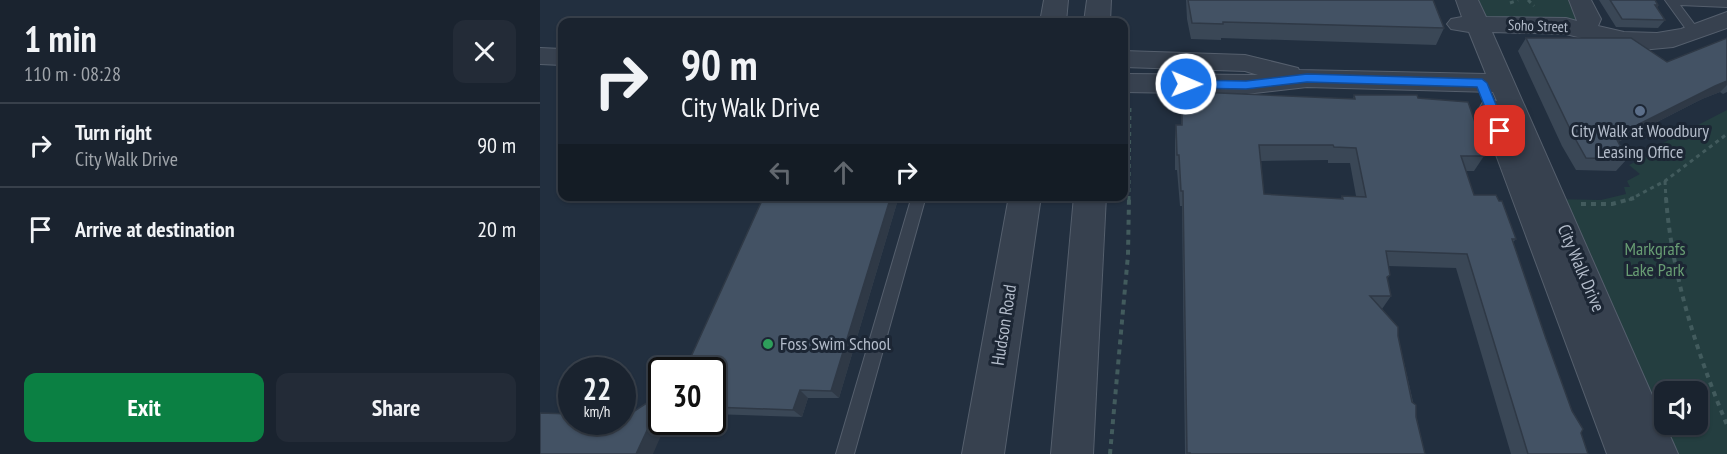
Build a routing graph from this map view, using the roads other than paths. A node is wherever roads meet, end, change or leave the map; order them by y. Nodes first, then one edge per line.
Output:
1 (1056, 0) edge
2 (1099, 0) edge
3 (1580, 0) edge
4 (1672, 0) edge
5 (1727, 3) edge
6 (1463, 12) edge
7 (1054, 18) edge
8 (1097, 18) edge
9 (1727, 19) edge
10 (1584, 30) junction
11 (1695, 33) junction
12 (540, 56) edge
13 (558, 57) edge
14 (1128, 59) edge
15 (1307, 78) junction
16 (1492, 83) junction
17 (1128, 91) edge
18 (918, 201) edge
19 (1024, 201) edge
20 (1089, 201) edge
21 (845, 454) edge
22 (983, 454) edge
23 (1071, 454) edge
24 (1626, 454) edge
25 (1659, 454) edge

1 - 7 street
2 - 8 street
3 - 10 street, Soho Street
4 - 5 lane
4 - 11 lane
6 - 10 street, Soho Street
6 - 16 street, City Walk Drive
9 - 11 street
10 - 11 street
12 - 13 street
14 - 15 street
15 - 16 street
15 - 17 street
16 - 24 street, City Walk Drive
16 - 25 street, City Walk Drive
18 - 21 lane
19 - 22 street, Hudson Road
20 - 23 street

